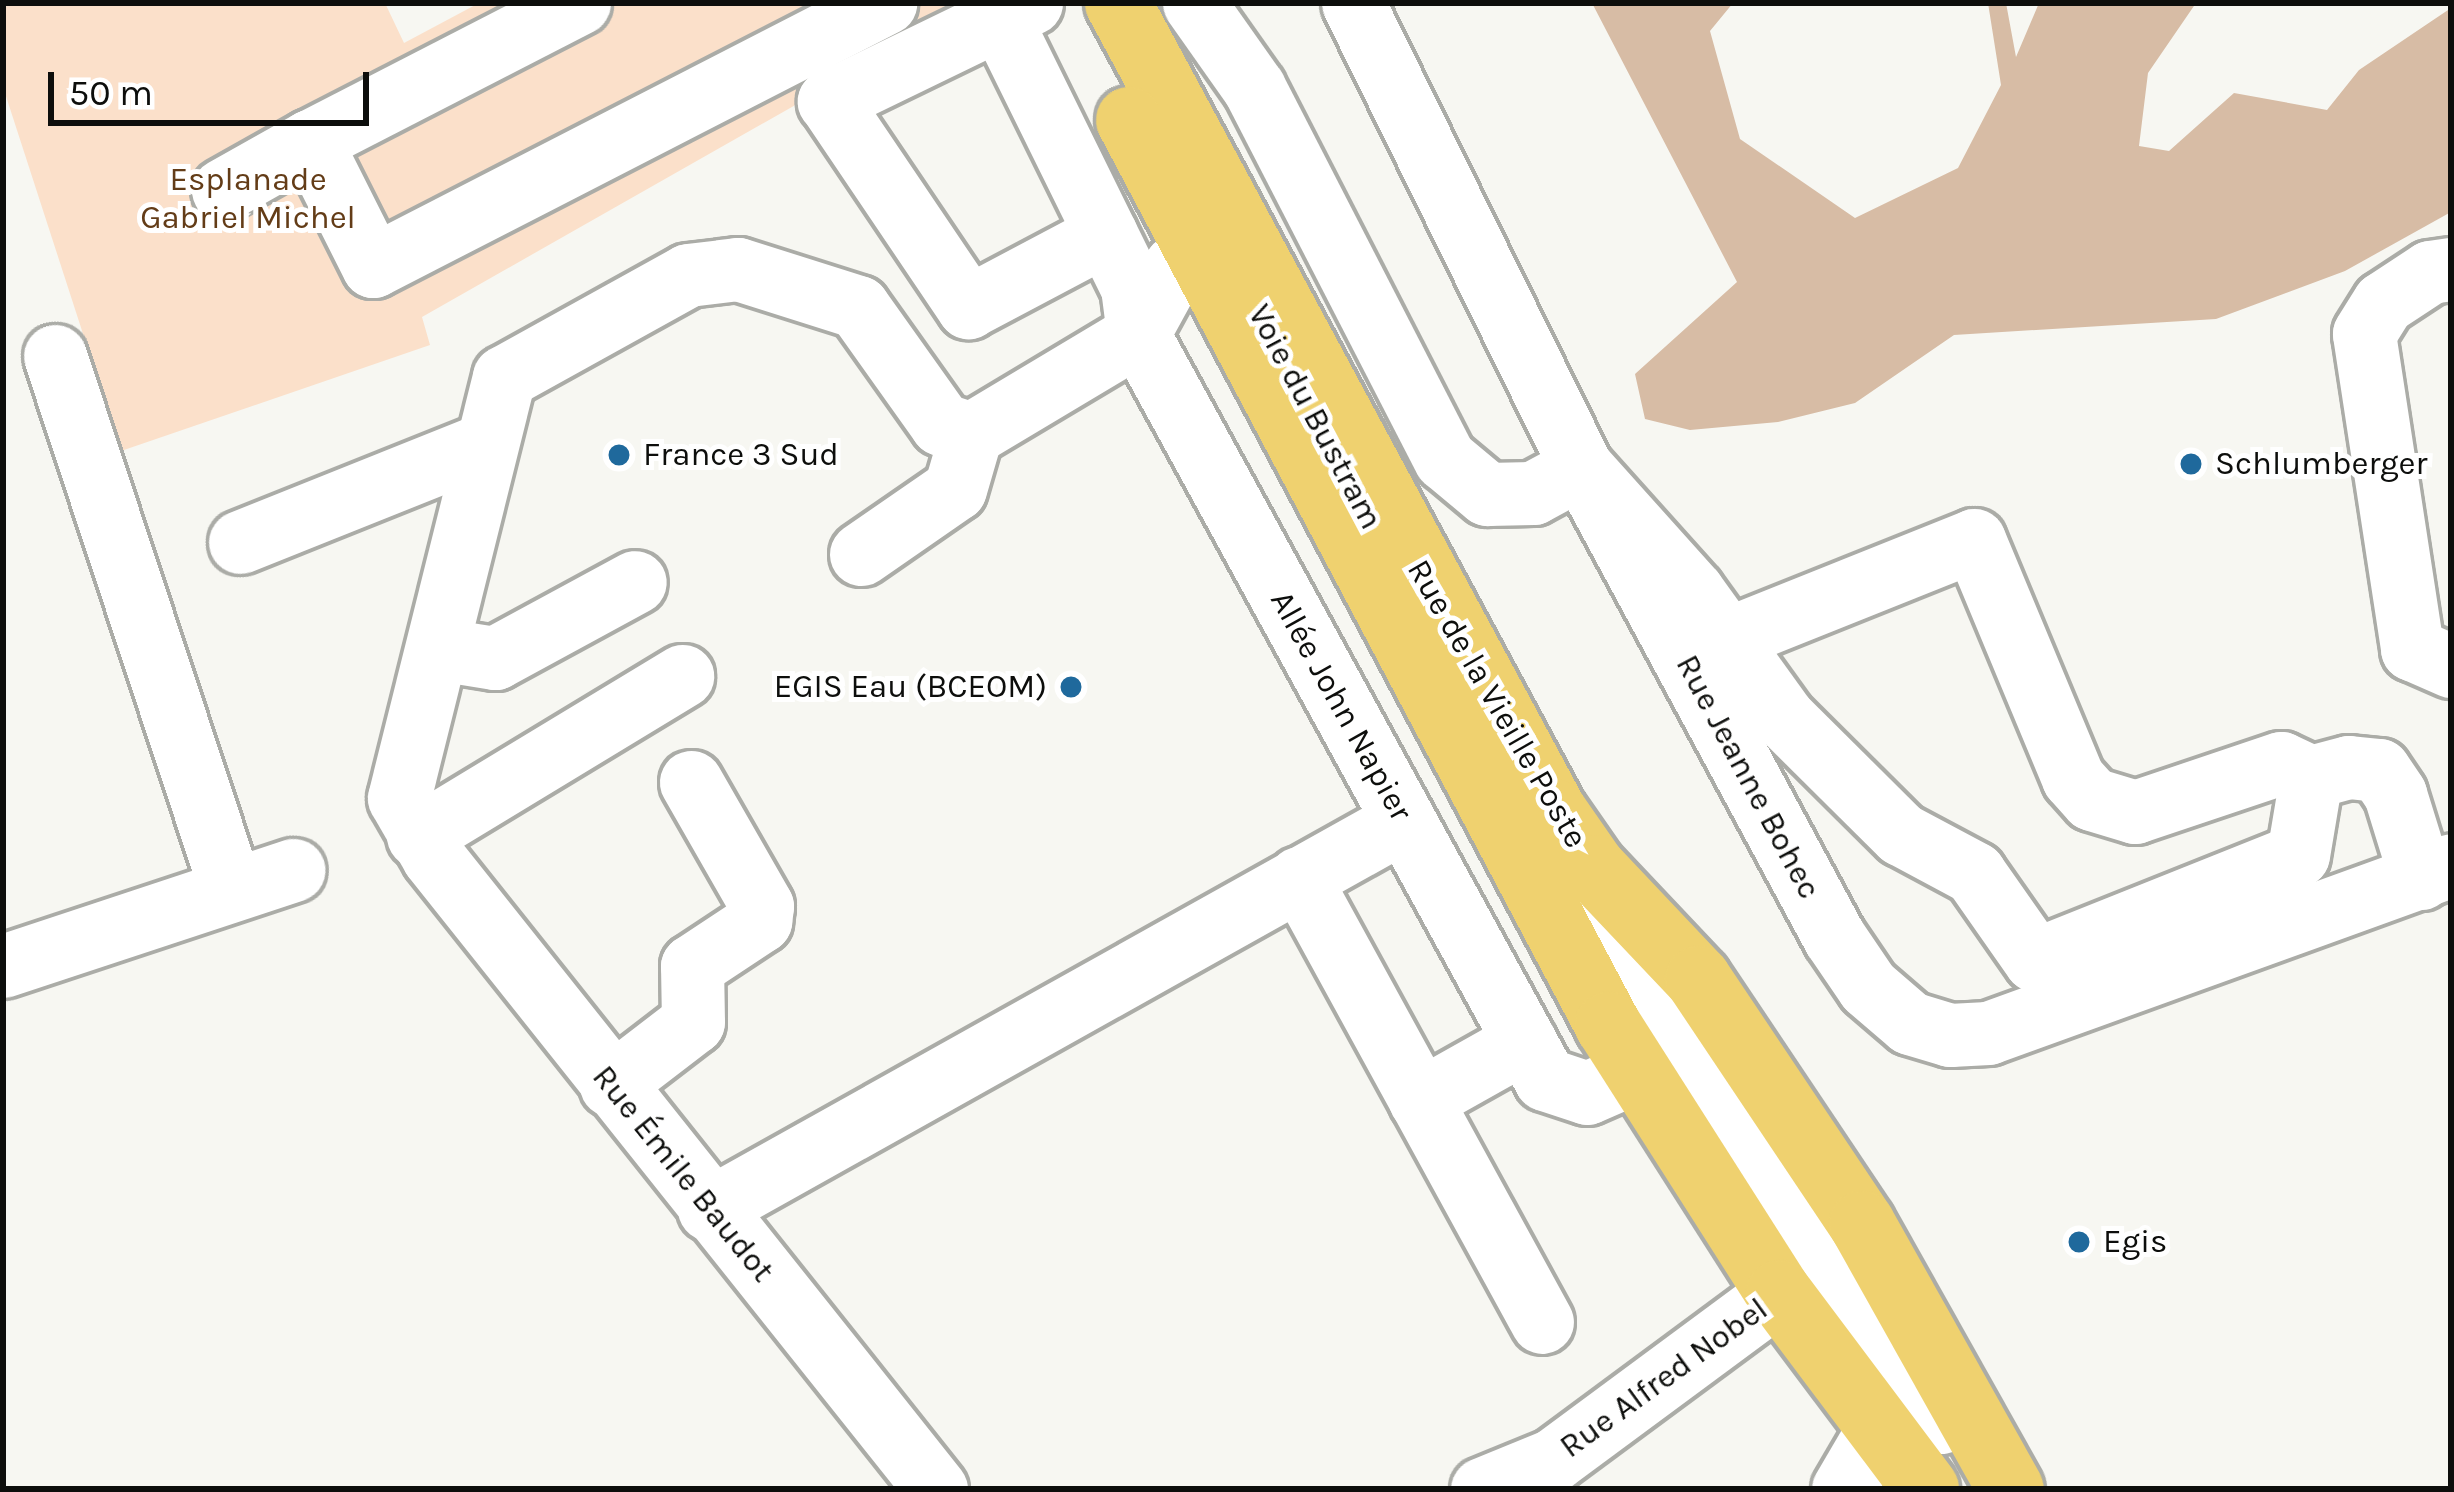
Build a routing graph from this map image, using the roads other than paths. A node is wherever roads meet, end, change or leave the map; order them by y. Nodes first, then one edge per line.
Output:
1 (579, 3) edge
2 (885, 3) edge
3 (1073, 3) edge
4 (1118, 3) edge
5 (1194, 3) edge
6 (1353, 3) edge
7 (1008, 8) edge
8 (310, 142) junction
9 (1155, 172) junction
10 (223, 190) dead end
11 (1106, 234) junction
12 (1195, 253) junction
13 (2451, 269) edge
14 (1138, 334) junction
15 (55, 356) dead end
16 (971, 434) junction
17 (484, 444) junction
18 (1581, 467) junction
19 (240, 542) dead end
20 (861, 554) dead end
21 (635, 582) dead end
22 (1710, 615) junction
23 (437, 650) junction
24 (2451, 666) edge
25 (682, 676) dead end
26 (2312, 777) junction
27 (691, 782) dead end
28 (1403, 821) junction
29 (1573, 843) junction
30 (426, 846) junction
31 (294, 870) dead end
32 (225, 871) junction
33 (2436, 872) edge
34 (1299, 878) junction
35 (1600, 926) junction
36 (3, 934) edge
37 (3, 966) edge
38 (1525, 1041) junction
39 (1637, 1071) junction
40 (611, 1085) junction
41 (1420, 1100) junction
42 (710, 1209) junction
43 (1800, 1278) junction
44 (1542, 1322) dead end
45 (1881, 1424) junction
46 (936, 1489) edge
47 (1482, 1489) edge
48 (1843, 1489) edge
49 (1926, 1489) edge
50 (1984, 1489) edge
51 (2011, 1489) edge

1 - 8 street
2 - 8 street
3 - 9 main road, Rue de la Vieille Poste
4 - 29 main road, Rue de la Vieille Poste
5 - 18 street
6 - 18 street, Rue Jeanne Bohec
7 - 11 street
7 - 11 street
8 - 10 street
9 - 12 main road, Rue de la Vieille Poste
9 - 35 street, Voie du Bustram
11 - 14 street
12 - 14 street
12 - 39 main road, Rue de la Vieille Poste
13 - 24 street
14 - 16 street
14 - 28 street, Allée John Napier
15 - 32 street
16 - 17 street
16 - 20 street
17 - 19 street
17 - 23 street
18 - 22 street
18 - 33 street, Rue Jeanne Bohec
21 - 23 street
22 - 26 street
22 - 26 street
23 - 30 street
25 - 30 street
26 - 33 street
27 - 40 street
28 - 34 street
28 - 38 street, Allée John Napier
29 - 35 street, Voie du Bustram
29 - 51 main road, Rue de la Vieille Poste
30 - 40 street, Rue Émile Baudot
31 - 32 street
32 - 36 street
32 - 37 street
34 - 41 street
34 - 42 street
35 - 43 street, Voie du Bustram
38 - 39 street, Allée John Napier
38 - 41 street
39 - 43 main road, Rue de la Vieille Poste
40 - 42 street, Rue Émile Baudot
41 - 44 street
42 - 46 street, Rue Émile Baudot
43 - 45 main road, Rue de la Vieille Poste
43 - 47 street, Rue Alfred Nobel
43 - 50 street, Voie du Bustram
45 - 48 street
45 - 49 main road, Rue de la Vieille Poste

